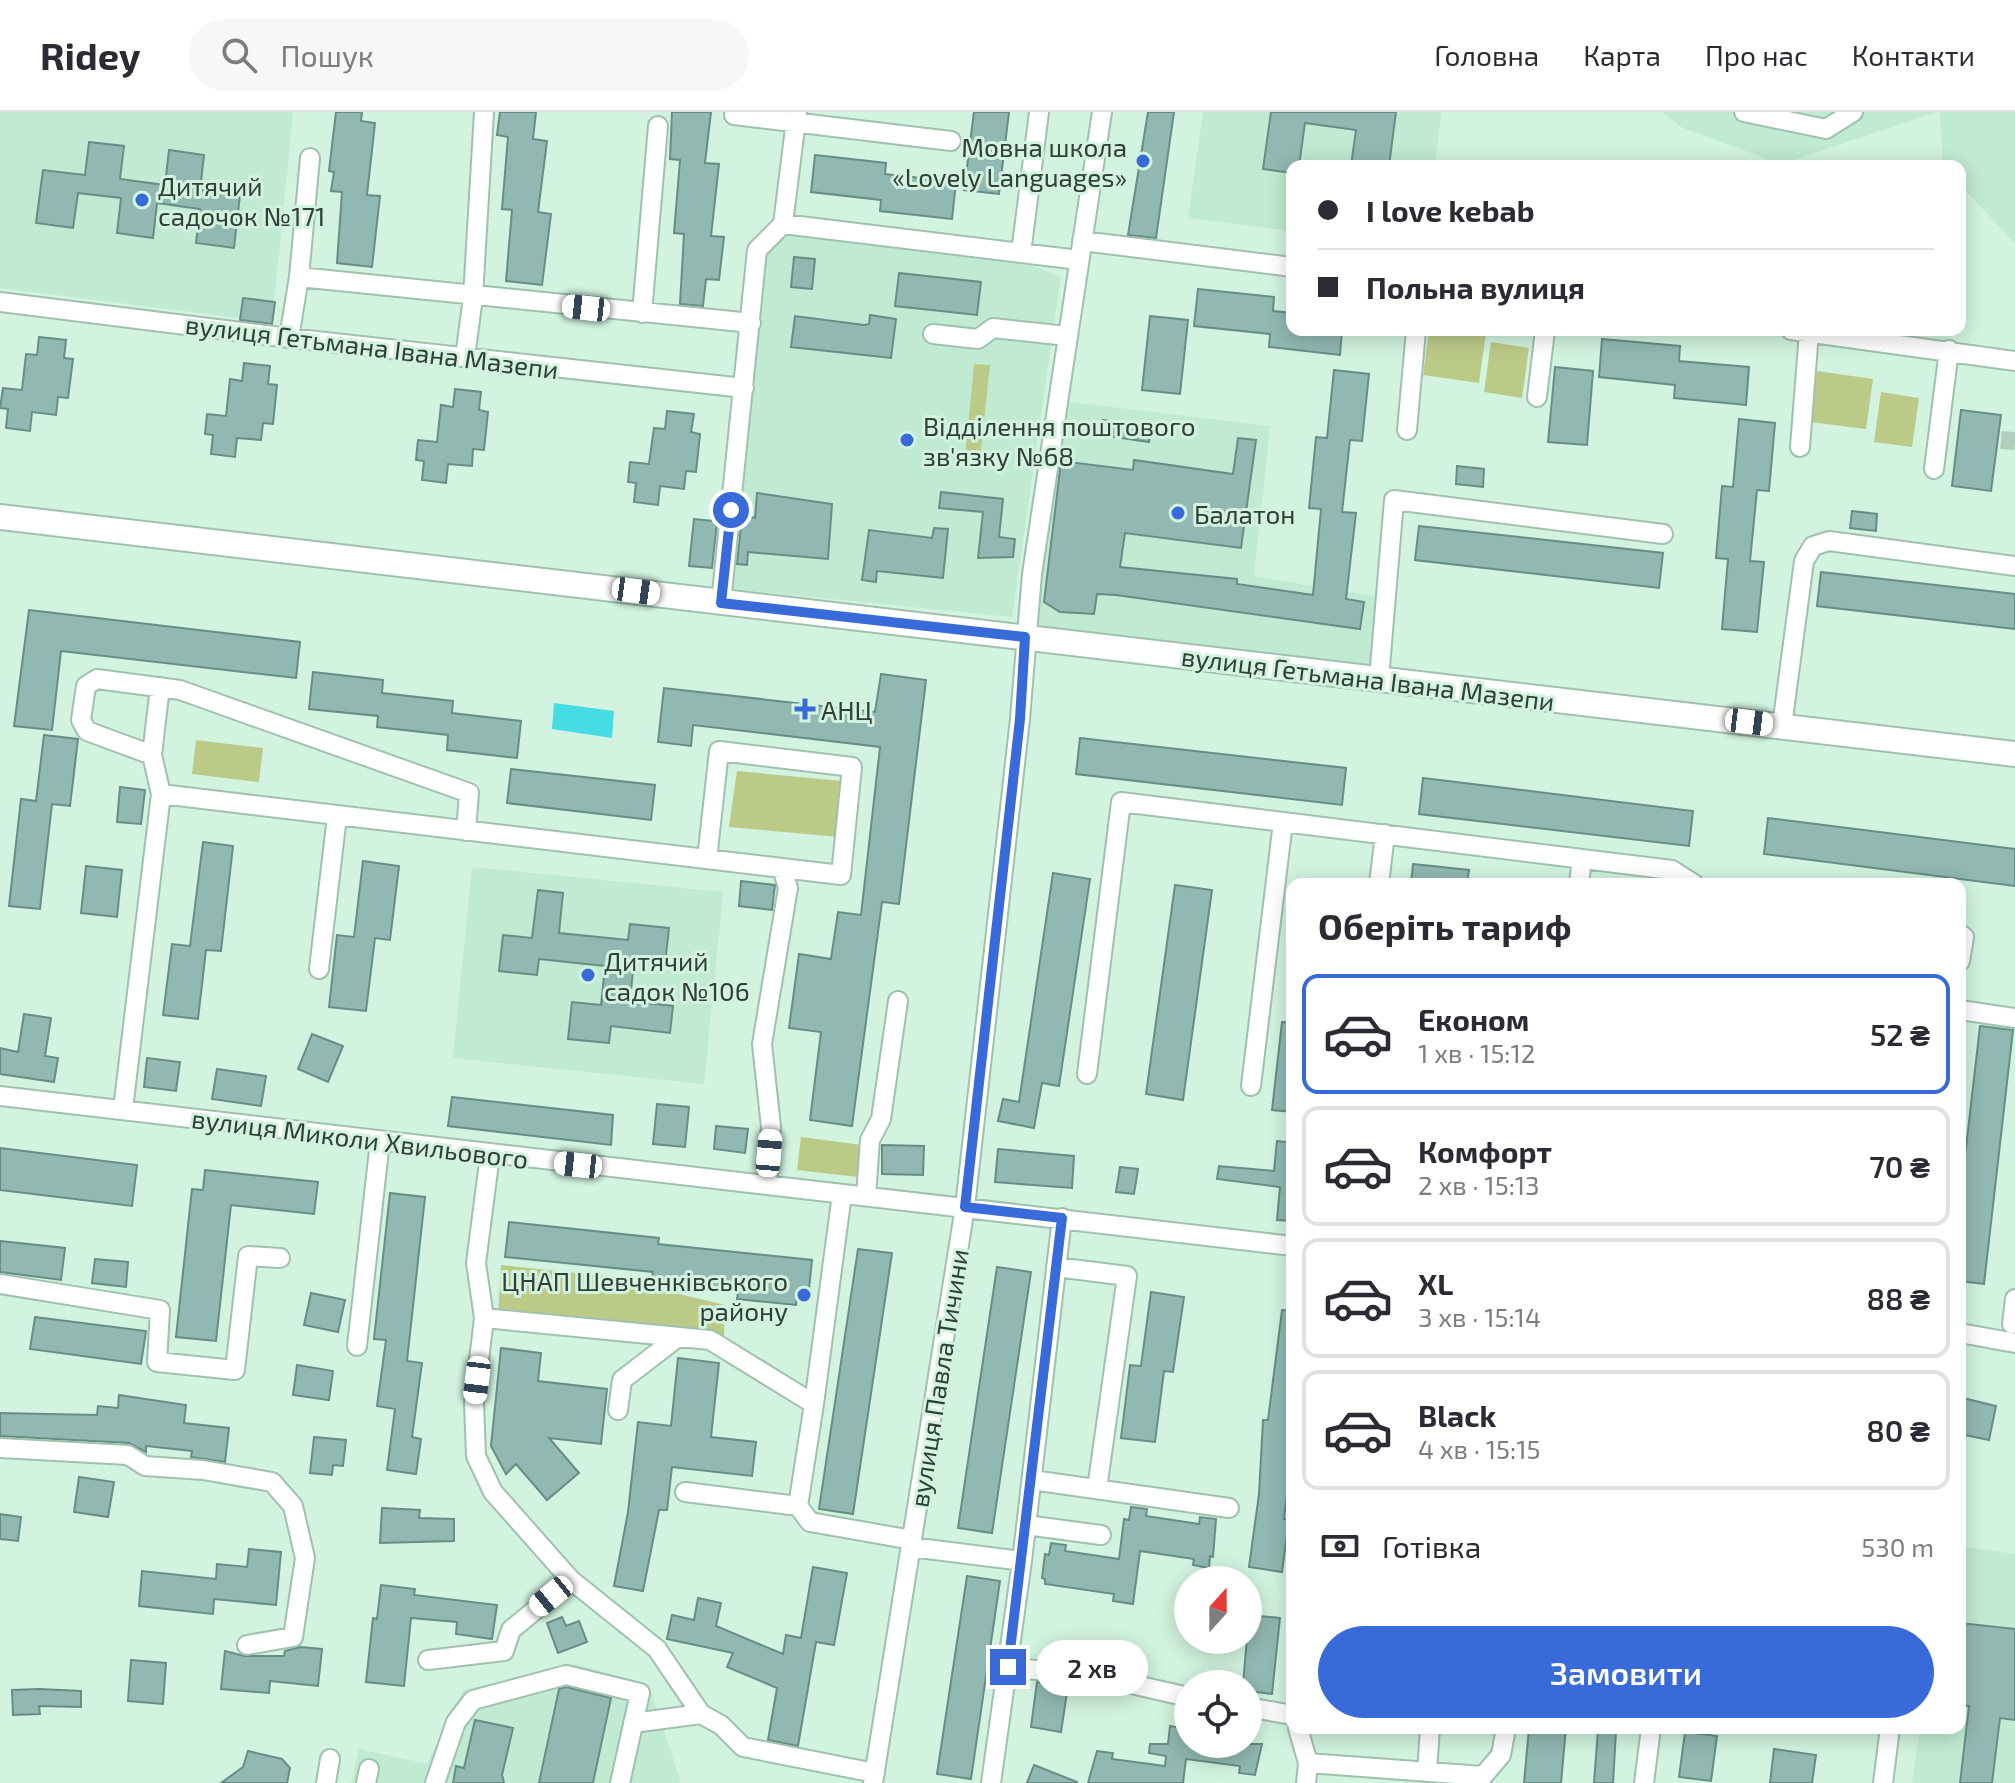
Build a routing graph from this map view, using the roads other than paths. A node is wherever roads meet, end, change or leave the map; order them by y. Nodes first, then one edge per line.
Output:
1 (484, 112) edge
2 (1039, 112) edge
3 (1102, 112) edge
4 (1744, 112) edge
5 (1853, 112) edge
6 (734, 115) dead end
7 (796, 116) edge
8 (658, 126) dead end
9 (951, 141) dead end
10 (310, 158) dead end
11 (783, 224) junction
12 (1082, 241) junction
13 (1021, 253) junction
14 (1079, 260) junction
15 (1286, 266) edge
16 (299, 277) junction
17 (473, 297) junction
18 (0, 302) edge
19 (642, 313) junction
20 (751, 323) junction
21 (933, 334) dead end
22 (1067, 336) junction
23 (1415, 336) edge
24 (1544, 336) edge
25 (1800, 336) edge
26 (1839, 336) edge
27 (289, 338) junction
28 (1949, 350) junction
29 (465, 357) junction
30 (2015, 361) edge
31 (744, 388) junction
32 (1537, 397) dead end
33 (1407, 430) dead end
34 (1800, 447) dead end
35 (1934, 469) dead end
36 (0, 517) edge
37 (1663, 534) dead end
38 (2015, 566) edge
39 (721, 603) junction
40 (1025, 637) junction
41 (1379, 679) junction
42 (160, 687) junction
43 (1782, 726) junction
44 (2015, 754) edge
45 (152, 755) junction
46 (161, 794) junction
47 (337, 816) junction
48 (1283, 822) junction
49 (466, 831) junction
50 (1385, 834) junction
51 (707, 859) junction
52 (1582, 859) junction
53 (1624, 865) junction
54 (782, 868) junction
55 (1380, 878) edge
56 (1580, 878) edge
57 (1623, 878) edge
58 (1685, 878) edge
59 (319, 969) dead end
60 (898, 1001) dead end
61 (1966, 1011) edge
62 (2015, 1018) edge
63 (1087, 1074) dead end
64 (1251, 1086) dead end
65 (0, 1096) edge
66 (123, 1109) junction
67 (380, 1141) junction
68 (490, 1155) junction
69 (767, 1185) junction
70 (842, 1194) junction
71 (866, 1196) junction
72 (965, 1207) junction
73 (1062, 1218) junction
74 (1286, 1245) edge
75 (280, 1258) dead end
76 (1056, 1267) junction
77 (0, 1284) edge
78 (2015, 1299) edge
79 (484, 1318) junction
80 (1966, 1333) edge
81 (2013, 1333) edge
82 (678, 1337) junction
83 (357, 1346) dead end
84 (814, 1404) junction
85 (618, 1410) dead end
86 (0, 1448) edge
87 (1032, 1480) junction
88 (1097, 1489) junction
89 (685, 1492) dead end
90 (798, 1506) junction
91 (1229, 1508) dead end
92 (1026, 1525) junction
93 (1101, 1535) dead end
94 (911, 1544) junction
95 (1022, 1561) junction
96 (571, 1580) junction
97 (247, 1645) dead end
98 (428, 1660) dead end
99 (1008, 1667) junction
100 (1174, 1694) edge
101 (1262, 1710) edge
102 (701, 1714) junction
103 (1286, 1714) edge
104 (633, 1723) junction
105 (1300, 1734) edge
106 (1430, 1734) edge
107 (1505, 1734) edge
108 (1650, 1734) edge
109 (1889, 1734) edge
110 (330, 1759) dead end
111 (1308, 1763) junction
112 (1427, 1772) junction
113 (874, 1778) edge
114 (326, 1783) edge
115 (435, 1783) edge
116 (620, 1783) edge
117 (991, 1783) edge
118 (1306, 1783) edge
119 (1644, 1783) edge
120 (1883, 1783) edge

1 - 17 street
2 - 13 street
3 - 12 street, вулиця Павла Тичини
4 - 5 street
6 - 7 street
7 - 9 street
7 - 11 street
8 - 19 street
10 - 16 street
11 - 13 street
11 - 20 street
12 - 14 street, вулиця Павла Тичини
12 - 15 street
13 - 14 street
14 - 22 street, вулиця Павла Тичини
16 - 17 street
16 - 27 street
17 - 19 street
17 - 29 street
18 - 27 street, вулиця Гетьмана Івана Мазепи
19 - 20 street
20 - 31 street
21 - 22 street
22 - 40 street, вулиця Павла Тичини
23 - 33 street
24 - 32 street
25 - 34 street
26 - 28 street
27 - 29 street, вулиця Гетьмана Івана Мазепи
28 - 30 street
28 - 35 street
29 - 31 street, вулиця Гетьмана Івана Мазепи
31 - 39 street
36 - 39 main road, вулиця Гетьмана Івана Мазепи
37 - 41 street
38 - 43 street
39 - 40 main road, вулиця Гетьмана Івана Мазепи
40 - 41 main road, вулиця Гетьмана Івана Мазепи
40 - 72 street, вулиця Павла Тичини
41 - 43 main road, вулиця Гетьмана Івана Мазепи
42 - 45 street
42 - 45 street
42 - 49 street
43 - 44 main road, вулиця Гетьмана Івана Мазепи
45 - 46 street
46 - 47 street
46 - 66 street
47 - 49 street
47 - 59 street
48 - 50 street
48 - 63 street
48 - 64 street
49 - 51 street
50 - 52 street
50 - 55 street
51 - 54 street
51 - 54 street
52 - 53 street
52 - 56 street
53 - 57 street
53 - 58 street
54 - 69 street
60 - 71 street
61 - 62 street
65 - 66 street, вулиця Миколи Хвильового
66 - 67 street, вулиця Миколи Хвильового
67 - 68 street, вулиця Миколи Хвильового
67 - 83 street
68 - 69 street, вулиця Миколи Хвильового
68 - 79 street
69 - 70 street, вулиця Миколи Хвильового
70 - 71 street, вулиця Миколи Хвильового
70 - 84 street
71 - 72 street, вулиця Миколи Хвильового
72 - 73 street, вулиця Миколи Хвильового
72 - 94 street, вулиця Павла Тичини
73 - 74 street, вулиця Миколи Хвильового
73 - 76 street
75 - 77 street
76 - 87 street
76 - 88 street
78 - 81 street
79 - 82 street
79 - 96 street
80 - 81 street
82 - 84 street
82 - 85 street
84 - 90 street
86 - 97 street
87 - 88 street
87 - 92 street
88 - 91 street
89 - 90 street
90 - 94 street
92 - 93 street
92 - 95 street
94 - 95 street
94 - 113 street, вулиця Павла Тичини
95 - 99 street
96 - 98 street
96 - 102 street
99 - 100 street
99 - 117 street
101 - 103 street
102 - 104 street
102 - 113 street
104 - 115 street
104 - 116 street
105 - 111 street
106 - 112 street
107 - 112 street
108 - 119 street
109 - 120 street
110 - 114 street
111 - 112 street
111 - 118 street

